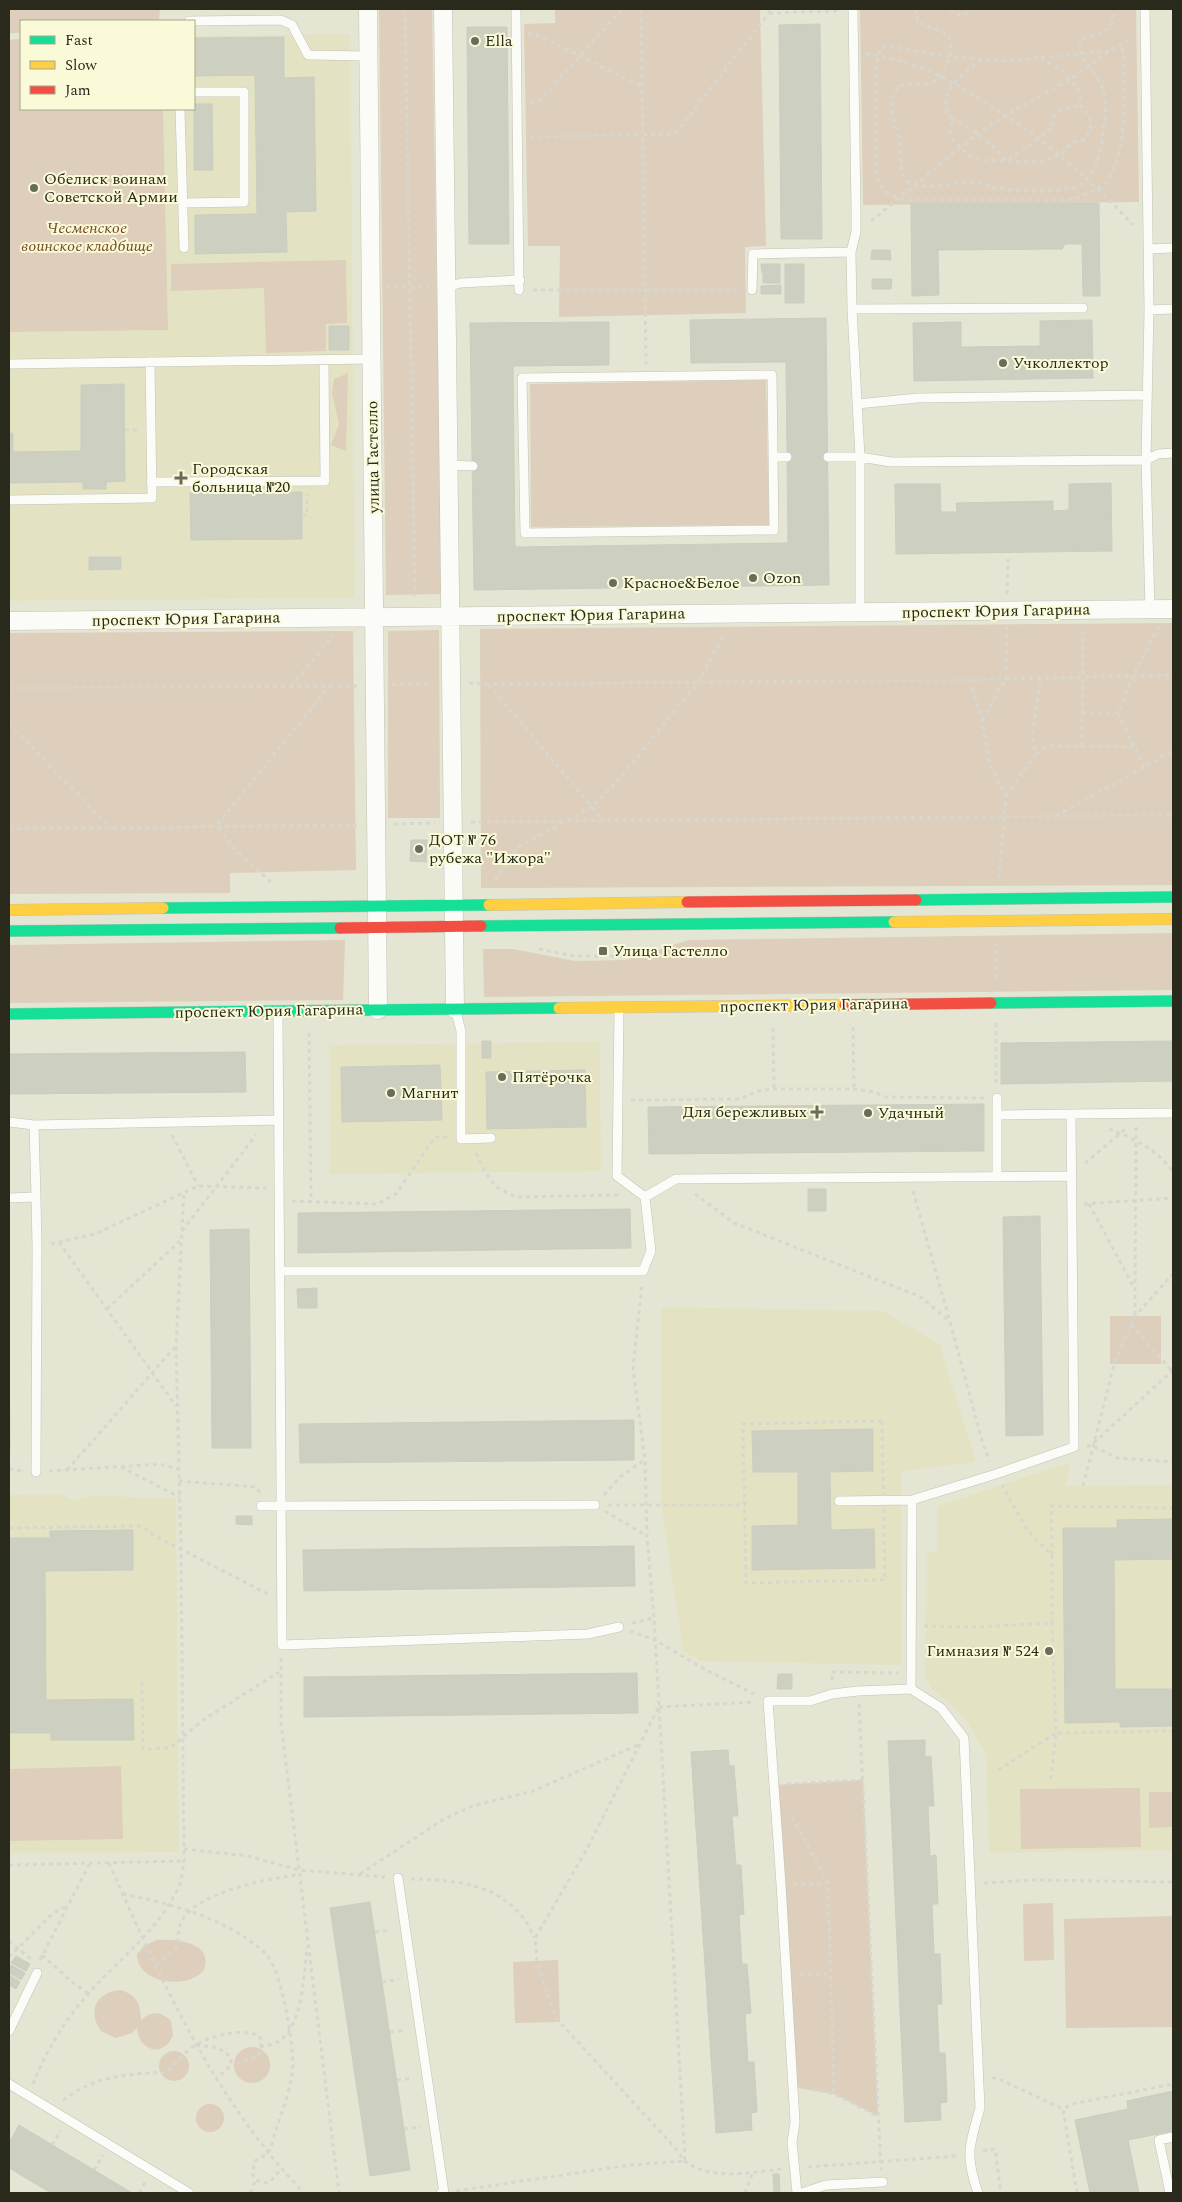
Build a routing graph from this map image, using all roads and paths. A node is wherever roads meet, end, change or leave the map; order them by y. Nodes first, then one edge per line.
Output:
1 (368, 9) edge
2 (405, 9) edge
3 (442, 9) edge
4 (516, 9) edge
5 (622, 9) edge
6 (641, 9) edge
7 (916, 9) edge
8 (950, 9) edge
9 (973, 9) edge
10 (1060, 9) edge
11 (1076, 9) edge
12 (1114, 9) edge
13 (1145, 9) edge
14 (822, 10) edge
15 (853, 10) edge
16 (769, 11) edge
17 (195, 21) edge
18 (516, 29) junction
19 (1145, 32) junction
20 (1122, 44) junction
21 (1109, 51) junction
22 (860, 52) dead end
23 (1083, 54) junction
24 (369, 56) junction
25 (878, 56) junction
26 (579, 57) junction
27 (950, 57) junction
28 (1041, 59) junction
29 (982, 60) junction
30 (1090, 66) junction
31 (940, 76) junction
32 (1071, 79) junction
33 (953, 83) junction
34 (641, 86) junction
35 (195, 92) edge
36 (517, 103) junction
37 (1081, 106) junction
38 (180, 110) edge
39 (1006, 115) junction
40 (952, 118) junction
41 (977, 134) junction
42 (643, 135) junction
43 (518, 137) junction
44 (1039, 138) junction
45 (959, 148) junction
46 (1061, 154) junction
47 (1007, 161) junction
48 (1088, 178) junction
49 (914, 185) junction
50 (1097, 188) junction
51 (898, 199) junction
52 (183, 203) junction
53 (856, 232) junction
54 (1147, 233) junction
55 (184, 248) dead end
56 (1148, 248) junction
57 (1173, 248) edge
58 (852, 252) junction
59 (520, 280) junction
60 (381, 287) dead end
61 (409, 287) junction
62 (440, 287) junction
63 (647, 289) junction
64 (519, 290) joint
65 (752, 290) joint
66 (852, 308) junction
67 (1083, 308) dead end
68 (1173, 309) edge
69 (1149, 310) junction
70 (372, 359) junction
71 (324, 360) junction
72 (150, 362) junction
73 (9, 364) edge
74 (646, 377) junction
75 (1146, 395) junction
76 (858, 404) junction
77 (1173, 453) edge
78 (828, 456) dead end
79 (773, 457) junction
80 (787, 457) dead end
81 (860, 457) junction
82 (1146, 460) junction
83 (448, 465) junction
84 (514, 465) dead end
85 (524, 465) junction
86 (472, 466) dead end
87 (307, 481) junction
88 (151, 482) junction
89 (9, 500) edge
90 (302, 516) dead end
91 (415, 596) dead end
92 (1163, 609) edge
93 (1084, 610) junction
94 (860, 612) junction
95 (736, 614) junction
96 (375, 617) junction
97 (450, 617) junction
98 (344, 618) junction
99 (9, 621) edge
100 (1173, 675) edge
101 (1083, 676) junction
102 (1133, 676) junction
103 (1041, 678) junction
104 (970, 680) junction
105 (1006, 680) junction
106 (698, 682) junction
107 (471, 683) dead end
108 (434, 684) dead end
109 (489, 684) junction
110 (388, 685) dead end
111 (291, 686) junction
112 (359, 686) dead end
113 (330, 687) junction
114 (9, 688) edge
115 (1082, 713) junction
116 (1118, 713) junction
117 (982, 720) junction
118 (9, 724) edge
119 (1082, 747) junction
120 (1135, 747) junction
121 (1173, 751) edge
122 (1036, 754) junction
123 (1144, 767) junction
124 (1006, 796) junction
125 (593, 806) junction
126 (1173, 814) edge
127 (1054, 816) junction
128 (1004, 817) junction
129 (604, 821) junction
130 (473, 822) dead end
131 (562, 822) junction
132 (435, 823) dead end
133 (394, 824) dead end
134 (217, 825) junction
135 (360, 825) dead end
136 (112, 829) junction
137 (9, 830) edge
138 (494, 880) dead end
139 (999, 881) dead end
140 (271, 882) dead end
141 (1173, 897) edge
142 (378, 906) junction
143 (454, 906) junction
144 (9, 910) edge
145 (1173, 919) edge
146 (454, 926) junction
147 (378, 927) junction
148 (9, 931) edge
149 (996, 935) dead end
150 (530, 948) dead end
151 (622, 956) dead end
152 (996, 990) dead end
153 (1173, 1001) edge
154 (618, 1008) junction
155 (455, 1009) junction
156 (378, 1010) junction
157 (278, 1011) junction
158 (9, 1014) edge
159 (996, 1026) dead end
160 (853, 1027) dead end
161 (773, 1028) dead end
162 (309, 1033) dead end
163 (774, 1089) junction
164 (854, 1089) junction
165 (996, 1098) junction
166 (618, 1100) junction
167 (1173, 1113) edge
168 (1071, 1114) junction
169 (997, 1115) junction
170 (268, 1120) junction
171 (279, 1120) junction
172 (9, 1122) edge
173 (166, 1123) junction
174 (34, 1125) junction
175 (1104, 1127) dead end
176 (1121, 1133) junction
177 (465, 1138) junction
178 (491, 1138) dead end
179 (1136, 1139) junction
180 (1173, 1172) edge
181 (1072, 1176) junction
182 (909, 1177) junction
183 (997, 1177) junction
184 (676, 1179) junction
185 (198, 1186) junction
186 (218, 1187) junction
187 (279, 1188) junction
188 (184, 1191) junction
189 (36, 1197) junction
190 (645, 1197) junction
191 (9, 1198) edge
192 (1173, 1198) edge
193 (1136, 1200) junction
194 (279, 1201) junction
195 (311, 1201) junction
196 (1089, 1204) junction
197 (1072, 1205) junction
198 (182, 1232) junction
199 (181, 1241) junction
200 (59, 1242) junction
201 (37, 1247) junction
202 (643, 1271) junction
203 (280, 1272) junction
204 (1173, 1274) edge
205 (1135, 1289) junction
206 (107, 1309) junction
207 (1135, 1316) junction
208 (950, 1322) junction
209 (1132, 1325) junction
210 (176, 1346) junction
211 (1173, 1371) edge
212 (152, 1373) junction
213 (177, 1408) junction
214 (1096, 1441) junction
215 (1074, 1447) junction
216 (1094, 1448) junction
217 (645, 1460) junction
218 (1173, 1462) edge
219 (121, 1466) junction
220 (179, 1469) junction
221 (67, 1470) junction
222 (36, 1472) joint
223 (996, 1474) junction
224 (179, 1481) junction
225 (1083, 1486) dead end
226 (179, 1497) junction
227 (883, 1500) junction
228 (912, 1500) junction
229 (839, 1501) dead end
230 (647, 1504) junction
231 (594, 1505) junction
232 (745, 1505) junction
233 (265, 1506) joint
234 (281, 1506) junction
235 (1173, 1508) edge
236 (9, 1528) edge
237 (647, 1536) junction
238 (180, 1549) junction
239 (1052, 1555) junction
240 (282, 1602) junction
241 (654, 1618) junction
242 (1052, 1623) junction
243 (911, 1626) junction
244 (619, 1627) junction
245 (656, 1640) junction
246 (282, 1645) junction
247 (279, 1671) junction
248 (904, 1672) dead end
249 (142, 1682) dead end
250 (911, 1689) junction
251 (858, 1691) junction
252 (832, 1694) junction
253 (768, 1701) junction
254 (659, 1707) junction
255 (1173, 1731) edge
256 (1056, 1732) junction
257 (182, 1736) junction
258 (639, 1744) junction
259 (998, 1770) dead end
260 (1051, 1779) dead end
261 (863, 1780) junction
262 (774, 1785) junction
263 (184, 1849) junction
264 (184, 1861) junction
265 (90, 1863) junction
266 (109, 1863) junction
267 (9, 1866) edge
268 (299, 1870) junction
269 (300, 1875) junction
270 (360, 1875) junction
271 (398, 1878) junction
272 (1173, 1882) edge
273 (828, 1883) junction
274 (978, 1883) dead end
275 (781, 1884) junction
276 (123, 1894) junction
277 (168, 1903) junction
278 (68, 1906) junction
279 (190, 1910) junction
280 (535, 1938) junction
281 (142, 1939) junction
282 (9, 1940) edge
283 (308, 1941) junction
284 (16, 1947) junction
285 (42, 1956) junction
286 (9, 1957) edge
287 (156, 1965) junction
288 (37, 1973) dead end
289 (786, 1974) junction
290 (830, 1974) junction
291 (89, 1994) junction
292 (9, 2031) edge
293 (289, 2032) junction
294 (196, 2045) junction
295 (260, 2047) junction
296 (231, 2063) junction
297 (216, 2077) junction
298 (978, 2079) junction
299 (9, 2084) edge
300 (1173, 2084) edge
301 (792, 2087) junction
302 (834, 2094) junction
303 (29, 2096) junction
304 (50, 2109) junction
305 (1063, 2110) junction
306 (878, 2116) junction
307 (1173, 2137) edge
308 (994, 2149) dead end
309 (269, 2151) junction
310 (961, 2155) dead end
311 (880, 2161) junction
312 (685, 2162) junction
313 (794, 2168) junction
314 (281, 2169) junction
315 (753, 2172) junction
316 (256, 2180) junction
317 (883, 2182) dead end
318 (189, 2193) edge
319 (250, 2193) edge
320 (304, 2193) edge
321 (339, 2193) edge
322 (442, 2193) edge
323 (745, 2193) edge
324 (797, 2193) edge
325 (802, 2193) edge
326 (978, 2193) edge
327 (1001, 2193) edge
328 (1076, 2193) edge
329 (1170, 2193) edge

1 - 24 street, улица Гастелло
2 - 61 path
3 - 62 street
4 - 18 lane
5 - 26 path
6 - 34 path
7 - 27 path
8 - 9 path
10 - 11 path
12 - 23 path
13 - 19 lane
14 - 15 path
14 - 16 path
15 - 53 lane
16 - 42 path
17 - 24 lane
18 - 26 path
18 - 36 lane
19 - 20 path
19 - 54 lane
20 - 21 path
20 - 50 path
21 - 23 path
21 - 30 path
22 - 25 path
23 - 28 path
23 - 30 path
24 - 70 street, улица Гастелло
25 - 27 path
25 - 31 path
25 - 51 path
26 - 34 path
26 - 36 path
27 - 29 path
27 - 31 path
28 - 29 path
28 - 32 path
29 - 33 path
30 - 32 path
30 - 48 path
31 - 33 path
31 - 49 path
32 - 37 path
32 - 39 path
33 - 39 path
33 - 40 path
34 - 42 path
35 - 52 lane
36 - 43 lane
37 - 44 path
37 - 46 path
38 - 52 lane
39 - 41 path
39 - 44 path
40 - 41 path
40 - 45 path
41 - 45 path
41 - 47 path
42 - 43 path
42 - 63 path
43 - 59 lane
44 - 46 path
44 - 47 path
45 - 47 path
45 - 49 path
46 - 47 path
46 - 48 path
48 - 49 path
48 - 50 path
49 - 51 path
50 - 51 path
50 - 54 path
51 - 53 path
52 - 55 lane
53 - 58 lane
54 - 56 lane
56 - 57 lane
56 - 69 lane
58 - 65 lane
58 - 66 lane
59 - 62 lane
59 - 64 lane
60 - 61 path
61 - 62 path
61 - 91 path
62 - 83 street
63 - 64 path
63 - 65 path
63 - 74 path
66 - 67 lane
66 - 76 lane
68 - 69 lane
69 - 75 lane
70 - 71 lane
70 - 96 street, улица Гастелло
71 - 72 lane
71 - 87 lane
72 - 73 lane
72 - 88 lane
74 - 79 lane
74 - 85 lane
75 - 76 lane
75 - 82 lane
76 - 81 lane
77 - 82 lane
78 - 81 lane
79 - 80 lane
79 - 85 lane
81 - 82 lane
81 - 94 lane
82 - 92 lane
83 - 86 lane
83 - 97 street
84 - 85 lane
87 - 88 lane
87 - 90 path
88 - 89 lane
92 - 93 street, проспект Юрия Гагарина
92 - 102 path
93 - 94 street, проспект Юрия Гагарина
93 - 101 path
94 - 95 street, проспект Юрия Гагарина
95 - 97 street, проспект Юрия Гагарина
95 - 106 path
96 - 97 street, проспект Юрия Гагарина
96 - 98 street, проспект Юрия Гагарина
96 - 142 street, улица Гастелло
97 - 143 street
98 - 99 street, проспект Юрия Гагарина
98 - 111 path
100 - 102 path
101 - 102 path
101 - 103 path
101 - 115 path
102 - 116 path
103 - 105 path
103 - 122 path
104 - 105 path
104 - 106 path
104 - 117 path
105 - 117 path
106 - 109 path
106 - 125 path
107 - 109 path
108 - 110 path
109 - 125 path
111 - 113 path
111 - 114 path
112 - 113 path
113 - 134 path
115 - 116 path
115 - 119 path
116 - 120 path
117 - 124 path
118 - 136 path
119 - 120 path
119 - 122 path
120 - 123 path
121 - 123 path
122 - 124 path
123 - 127 path
124 - 128 path
125 - 129 path
125 - 131 path
126 - 127 path
127 - 128 path
128 - 129 path
128 - 139 path
129 - 131 path
130 - 131 path
131 - 138 path
132 - 133 path
134 - 135 path
134 - 136 path
134 - 140 path
136 - 137 path
141 - 143 main road
142 - 143 main road
142 - 144 main road
142 - 147 street, проспект Юрия Гагарина
143 - 146 street
145 - 146 main road
146 - 147 main road
146 - 155 street
147 - 148 main road
147 - 156 street, проспект Юрия Гагарина
149 - 152 path
150 - 151 path
153 - 154 main road, проспект Юрия Гагарина
154 - 155 main road, проспект Юрия Гагарина
154 - 166 lane
155 - 156 main road, проспект Юрия Гагарина
155 - 177 lane
156 - 157 main road, проспект Юрия Гагарина
157 - 158 main road, проспект Юрия Гагарина
157 - 171 lane
159 - 165 path
160 - 164 path
161 - 163 path
162 - 195 path
163 - 164 path
163 - 166 path
164 - 165 path
165 - 169 lane
166 - 190 lane
167 - 168 lane
168 - 169 lane
168 - 181 lane
169 - 183 lane
170 - 171 lane
170 - 173 lane
170 - 186 path
171 - 187 lane
172 - 174 lane
173 - 174 lane
173 - 185 path
174 - 189 lane
175 - 176 path
176 - 179 path
176 - 179 path
176 - 181 path
177 - 178 lane
177 - 190 path
177 - 195 path
179 - 180 path
179 - 193 path
181 - 183 lane
181 - 197 lane
182 - 183 lane
182 - 184 lane
182 - 208 path
184 - 190 lane
184 - 208 path
185 - 186 path
185 - 188 path
186 - 187 path
186 - 198 path
187 - 194 lane
188 - 198 path
188 - 200 path
189 - 191 lane
189 - 201 lane
190 - 202 lane
192 - 193 path
193 - 196 path
193 - 205 path
194 - 195 path
194 - 203 lane
196 - 197 path
196 - 205 path
197 - 215 lane
198 - 199 path
199 - 206 path
199 - 210 path
200 - 201 path
200 - 206 path
201 - 222 lane
202 - 203 lane
202 - 217 path
203 - 234 lane
204 - 207 path
205 - 207 path
206 - 212 path
207 - 209 path
208 - 223 path
209 - 211 path
209 - 214 path
210 - 212 path
210 - 213 path
211 - 214 path
212 - 213 path
212 - 221 path
213 - 220 path
214 - 215 path
214 - 216 path
215 - 223 lane
216 - 218 path
216 - 225 path
217 - 230 path
217 - 231 path
219 - 220 path
219 - 221 path
219 - 226 path
220 - 224 path
221 - 222 path
223 - 228 lane
223 - 239 path
224 - 226 path
224 - 233 path
226 - 238 path
227 - 228 lane
227 - 229 lane
227 - 232 path
227 - 232 path
228 - 243 lane
230 - 231 path
230 - 232 path
230 - 237 path
231 - 234 lane
231 - 237 path
233 - 234 lane
234 - 240 lane
235 - 239 path
236 - 238 path
237 - 241 path
238 - 240 path
238 - 257 path
239 - 242 path
240 - 246 lane
241 - 244 path
241 - 245 path
242 - 243 path
242 - 256 path
243 - 250 lane
244 - 245 path
244 - 246 lane
245 - 253 path
245 - 254 path
246 - 247 path
247 - 257 path
247 - 268 path
248 - 252 path
249 - 257 path
250 - 251 lane
250 - 298 lane
251 - 252 lane
251 - 261 path
252 - 253 lane
253 - 254 path
253 - 262 lane
254 - 258 path
254 - 312 path
255 - 256 path
256 - 259 path
256 - 260 path
257 - 263 path
258 - 270 path
258 - 280 path
261 - 262 path
261 - 306 path
262 - 273 path
262 - 275 lane
263 - 264 path
263 - 268 path
264 - 266 path
264 - 277 path
265 - 266 path
265 - 267 path
265 - 278 path
266 - 276 path
268 - 269 path
268 - 270 path
269 - 279 path
269 - 283 path
270 - 271 path
271 - 280 path
271 - 322 lane
272 - 274 path
273 - 275 path
273 - 290 path
275 - 289 lane
276 - 277 path
276 - 281 path
277 - 279 path
277 - 281 path
278 - 284 path
278 - 285 path
279 - 287 path
279 - 293 path
280 - 312 path
281 - 287 path
281 - 291 path
282 - 284 path
283 - 293 path
283 - 321 path
284 - 285 path
284 - 286 path
285 - 291 path
287 - 294 path
288 - 292 lane
289 - 290 path
289 - 301 lane
290 - 302 path
291 - 303 path
293 - 295 path
293 - 309 path
294 - 295 path
294 - 296 path
294 - 297 path
294 - 304 path
295 - 296 path
296 - 297 path
297 - 309 path
298 - 305 path
298 - 326 lane
299 - 303 lane
300 - 305 path
301 - 302 path
301 - 313 lane
302 - 306 path
303 - 304 lane
304 - 318 lane
305 - 328 path
306 - 311 path
307 - 329 lane
308 - 327 path
309 - 314 path
309 - 316 path
310 - 311 path
311 - 313 path
312 - 315 path
312 - 322 path
313 - 315 path
313 - 324 lane
314 - 316 path
314 - 320 path
315 - 323 path
316 - 319 path
317 - 325 lane

